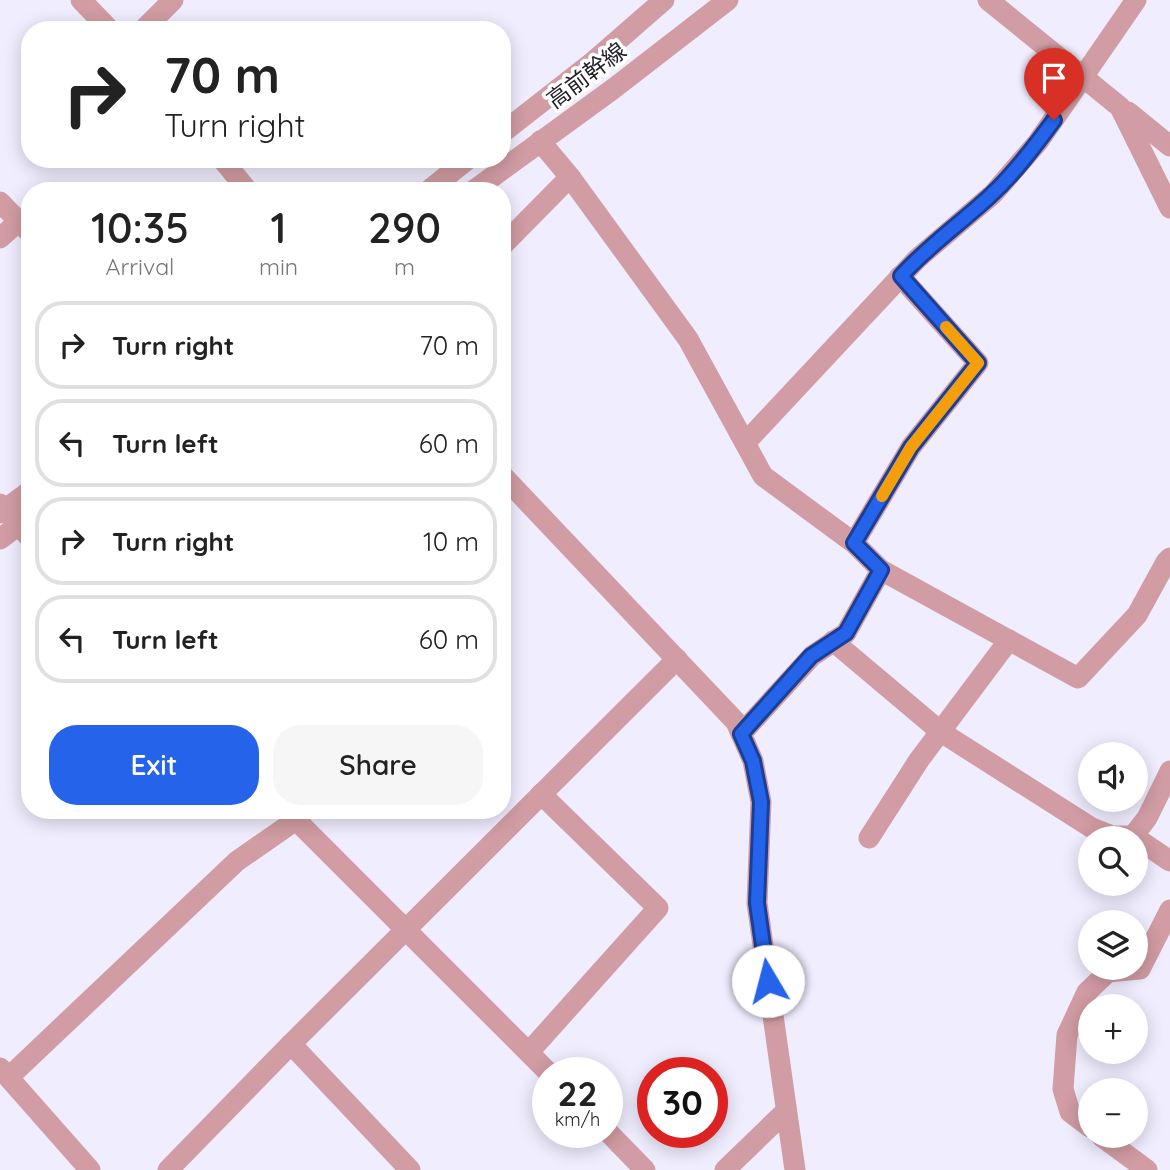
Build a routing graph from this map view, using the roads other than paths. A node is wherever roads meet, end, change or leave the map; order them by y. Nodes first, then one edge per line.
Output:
1 (80, 0) edge
2 (173, 0) edge
3 (664, 0) edge
4 (728, 0) edge
5 (988, 0) edge
6 (1136, 0) edge
7 (101, 21) edge
8 (152, 21) edge
9 (1085, 76) junction
10 (1120, 107) junction
11 (511, 126) edge
12 (540, 141) junction
13 (1170, 146) edge
14 (511, 163) edge
15 (229, 168) edge
16 (457, 168) edge
17 (504, 168) edge
18 (570, 177) junction
19 (241, 182) edge
20 (439, 182) edge
21 (485, 182) edge
22 (0, 202) edge
23 (1170, 208) edge
24 (21, 224) edge
25 (21, 228) edge
26 (511, 237) edge
27 (0, 238) edge
28 (901, 276) junction
29 (746, 442) junction
30 (511, 484) edge
31 (14, 518) edge
32 (0, 539) edge
33 (854, 543) junction
34 (1170, 558) edge
35 (881, 570) junction
36 (1009, 640) junction
37 (834, 641) junction
38 (677, 659) junction
39 (941, 732) junction
40 (741, 734) junction
41 (1170, 771) edge
42 (541, 794) junction
43 (511, 812) edge
44 (290, 819) edge
45 (303, 819) edge
46 (504, 819) edge
47 (1090, 826) edge
48 (1140, 826) edge
49 (869, 838) dead end
50 (1148, 846) edge
51 (1170, 861) edge
52 (1170, 910) edge
53 (407, 929) junction
54 (291, 1044) junction
55 (529, 1052) junction
56 (534, 1057) edge
57 (4, 1073) edge
58 (786, 1111) junction
59 (1078, 1118) edge
60 (623, 1147) edge
61 (1117, 1148) edge
62 (90, 1170) edge
63 (168, 1170) edge
64 (410, 1170) edge
65 (645, 1170) edge
66 (725, 1170) edge
67 (795, 1170) edge
68 (1147, 1170) edge

1 - 7 street
2 - 8 street
3 - 11 street, 高前幹線
4 - 12 street, 高前幹線
5 - 9 street
6 - 9 street
9 - 10 street
9 - 28 street
10 - 13 street
10 - 23 street
12 - 14 street, 高前幹線
12 - 18 street
15 - 19 street
16 - 20 street
17 - 21 street, 高前幹線
18 - 26 street
18 - 29 street
22 - 24 street
25 - 27 street
28 - 29 street
28 - 33 street
29 - 33 street
30 - 38 street
31 - 32 street
33 - 35 street
34 - 36 street
35 - 36 street
35 - 37 street
36 - 39 street
37 - 39 street
37 - 40 street
38 - 40 street
38 - 42 street
39 - 47 street
39 - 49 street
40 - 58 street
41 - 48 street
42 - 43 street
42 - 55 street
44 - 57 street
45 - 53 street
46 - 53 street
50 - 51 street
52 - 59 street
53 - 54 street
53 - 55 street
54 - 63 street
54 - 64 street
55 - 56 street
57 - 62 street
58 - 66 street
58 - 67 street
60 - 65 street
61 - 68 street

